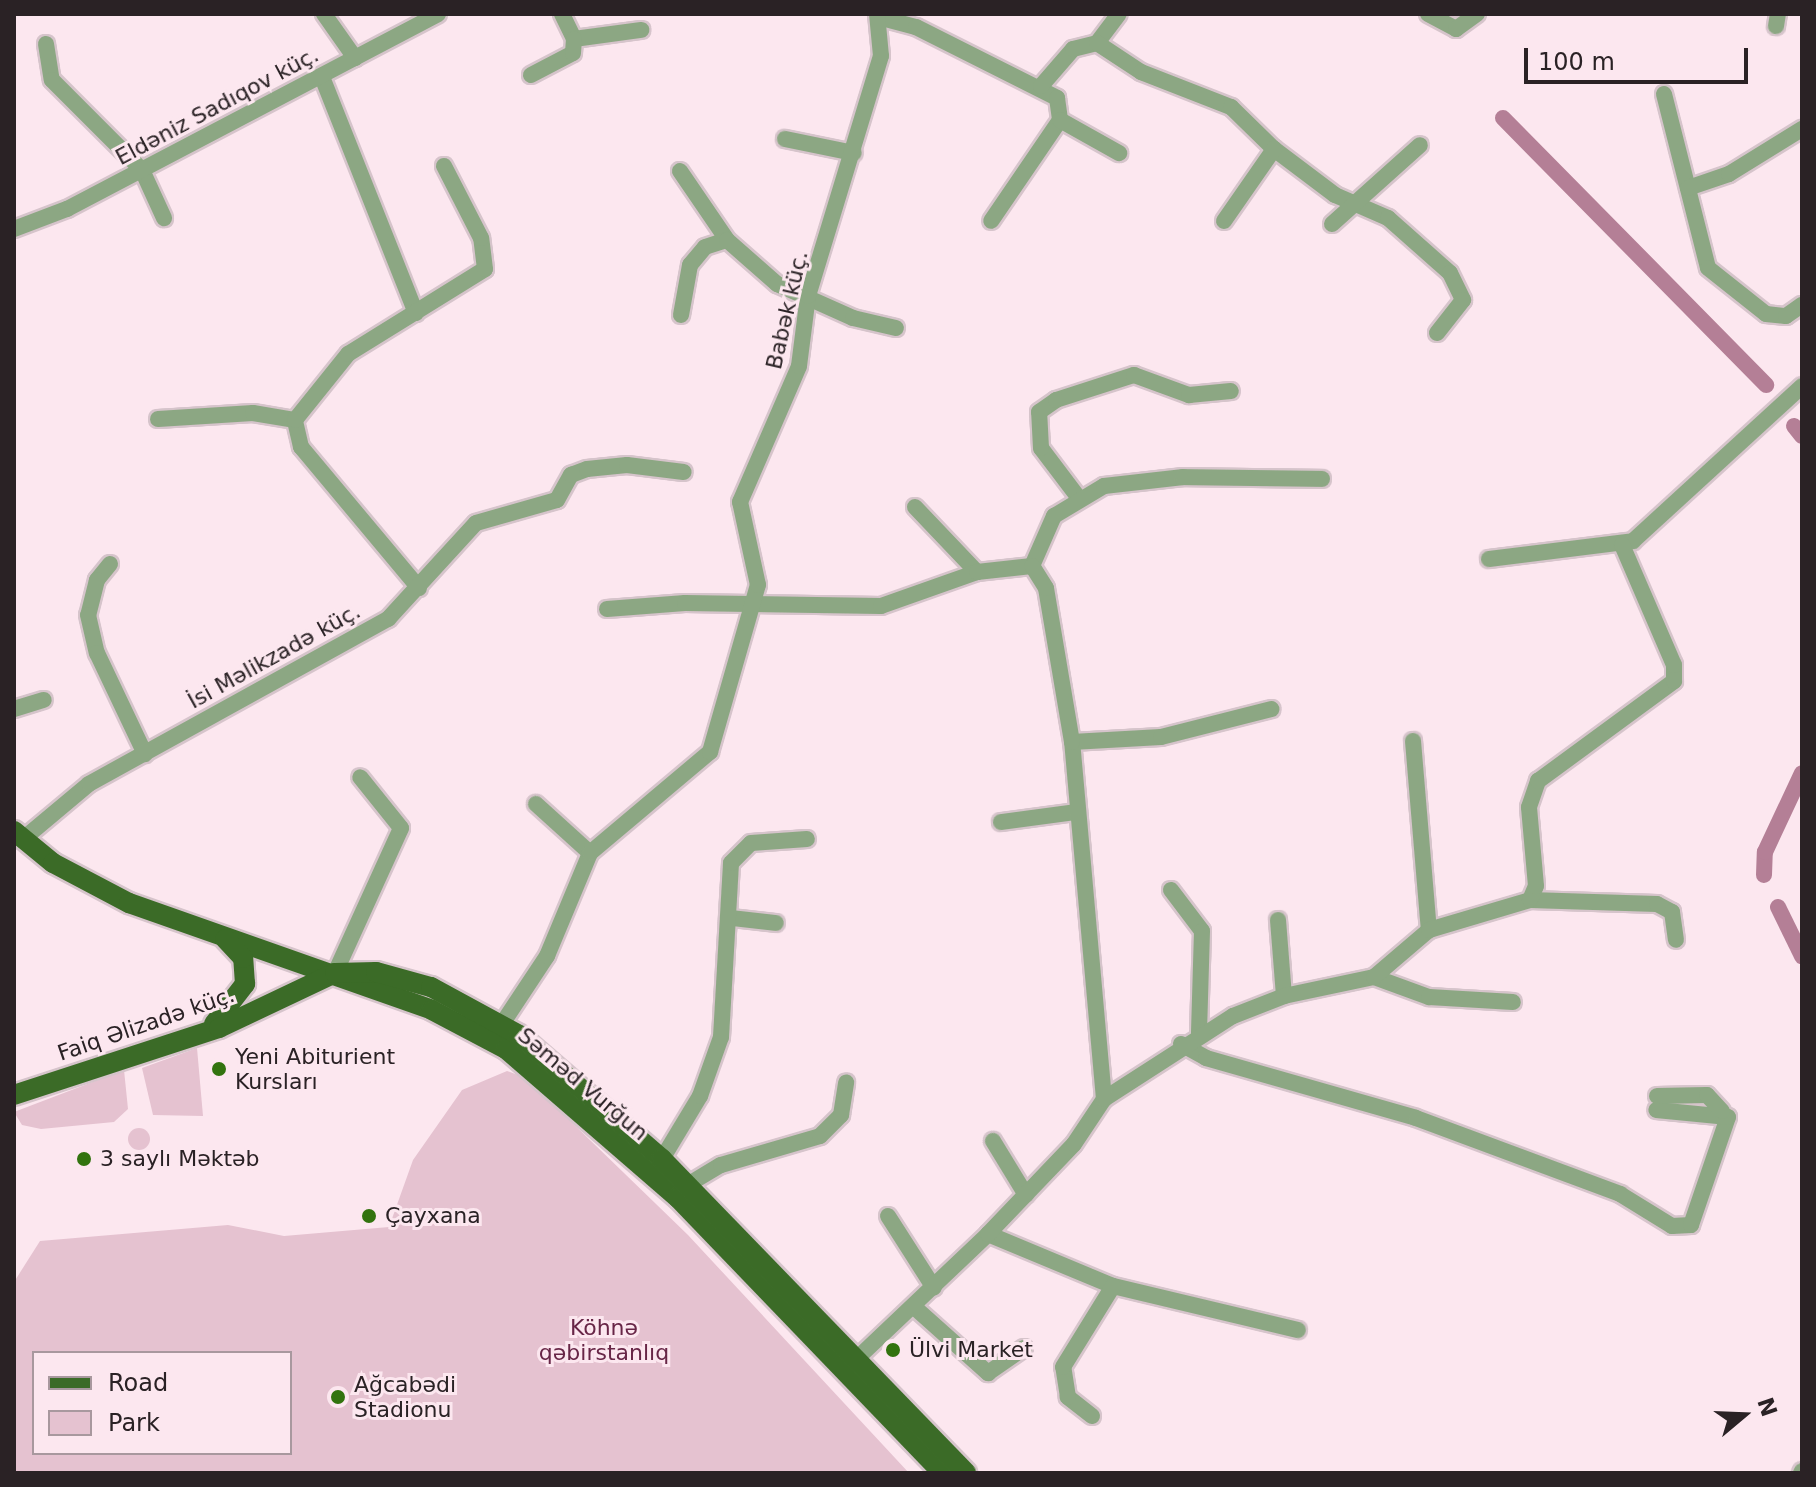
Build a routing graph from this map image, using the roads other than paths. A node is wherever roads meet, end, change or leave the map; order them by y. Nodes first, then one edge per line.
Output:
1 (324, 14) edge
2 (438, 14) edge
3 (562, 14) edge
4 (1119, 14) edge
5 (1428, 14) edge
6 (1477, 14) edge
7 (877, 15) edge
8 (641, 30) dead end
9 (574, 39) junction
10 (1097, 43) junction
11 (46, 44) dead end
12 (355, 58) junction
13 (531, 75) dead end
14 (322, 77) junction
15 (1041, 86) junction
16 (1664, 94) dead end
17 (1060, 120) junction
18 (1802, 129) edge
19 (785, 139) dead end
20 (1420, 145) dead end
21 (1274, 149) junction
22 (854, 153) junction
23 (1119, 153) dead end
24 (444, 166) dead end
25 (142, 170) junction
26 (680, 171) dead end
27 (1688, 188) junction
28 (1358, 201) junction
29 (164, 218) dead end
30 (991, 221) dead end
31 (1224, 221) dead end
32 (1332, 224) dead end
33 (14, 229) edge
34 (727, 240) junction
35 (808, 296) junction
36 (1802, 305) edge
37 (416, 313) junction
38 (681, 315) dead end
39 (896, 328) dead end
40 (1437, 333) dead end
41 (1802, 386) edge
42 (1231, 391) dead end
43 (158, 419) dead end
44 (295, 420) junction
45 (684, 472) dead end
46 (1322, 479) dead end
47 (1078, 497) junction
48 (915, 507) dead end
49 (1622, 545) junction
50 (1489, 559) dead end
51 (110, 564) dead end
52 (1032, 566) junction
53 (977, 572) junction
54 (419, 588) junction
55 (752, 606) junction
56 (607, 609) dead end
57 (44, 700) dead end
58 (14, 709) edge
59 (1272, 709) dead end
60 (1413, 741) dead end
61 (1072, 742) junction
62 (145, 754) junction
63 (360, 777) dead end
64 (536, 804) dead end
65 (1076, 812) junction
66 (1001, 822) dead end
67 (18, 835) edge
68 (807, 839) dead end
69 (590, 853) junction
70 (1171, 890) dead end
71 (1530, 900) junction
72 (732, 918) junction
73 (1278, 920) dead end
74 (776, 923) dead end
75 (1429, 930) junction
76 (219, 934) junction
77 (1676, 940) dead end
78 (335, 973) junction
79 (1374, 977) junction
80 (1284, 996) junction
81 (1513, 1002) dead end
82 (502, 1024) junction
83 (1199, 1033) junction
84 (198, 1036) junction
85 (1181, 1044) junction
86 (846, 1082) dead end
87 (14, 1095) edge
88 (1104, 1099) junction
89 (1656, 1103) dead end
90 (993, 1141) dead end
91 (662, 1159) junction
92 (689, 1184) junction
93 (1026, 1195) junction
94 (888, 1216) dead end
95 (988, 1234) junction
96 (1113, 1286) junction
97 (934, 1288) junction
98 (913, 1306) junction
99 (1298, 1330) dead end
100 (1024, 1348) dead end
101 (850, 1365) junction
102 (1092, 1416) dead end
103 (943, 1473) edge
104 (966, 1473) edge

1 - 12 street
2 - 12 street, Eldəniz Sadıqov küç.
3 - 9 street
4 - 10 street
5 - 6 street
7 - 15 street, Babək küç.
7 - 22 street, Babək küç.
8 - 9 street
9 - 13 street
10 - 15 street
10 - 21 street
11 - 25 street
12 - 14 street, Eldəniz Sadıqov küç.
14 - 25 street, Eldəniz Sadıqov küç.
14 - 37 street
15 - 17 street
16 - 27 street
17 - 23 street
17 - 30 street
18 - 27 street
19 - 22 street
20 - 28 street
21 - 28 street
21 - 31 street
22 - 35 street, Babək küç.
24 - 37 street
25 - 29 street
25 - 33 street, Eldəniz Sadıqov küç.
26 - 34 street
27 - 36 street
28 - 32 street
28 - 40 street
34 - 35 street
34 - 38 street
35 - 39 street
35 - 55 street, Babək küç.
37 - 44 street
41 - 49 street
42 - 47 street
43 - 44 street
44 - 54 street
45 - 54 street, İsi Məlikzadə küç.
46 - 47 street
47 - 52 street
48 - 53 street
49 - 50 street
49 - 71 street
51 - 62 street
52 - 53 street
52 - 61 street
53 - 55 street
54 - 62 street, İsi Məlikzadə küç.
55 - 56 street
55 - 69 street, Babək küç.
57 - 58 street
59 - 61 street
60 - 75 street
61 - 65 street
62 - 67 street, İsi Məlikzadə küç.
63 - 78 street
64 - 69 street
65 - 66 street
65 - 88 street
67 - 76 main road, Səməd Vurğun
68 - 72 street
69 - 82 street
70 - 83 street
71 - 75 street
71 - 77 street
72 - 74 street
72 - 91 street
73 - 80 street
75 - 79 street
76 - 78 main road, Səməd Vurğun
76 - 84 main road
78 - 82 main road, Səməd Vurğun
78 - 84 main road, Faiq Əlizadə küç.
78 - 101 main road, Səməd Vurğun
79 - 80 street
79 - 81 street
80 - 83 street
82 - 91 main road, Səməd Vurğun
83 - 85 street
84 - 87 main road, Faiq Əlizadə küç.
85 - 88 street
85 - 89 street
86 - 92 street
88 - 93 street
90 - 93 street
91 - 92 main road, Səməd Vurğun
92 - 101 main road, Səməd Vurğun
93 - 95 street
94 - 97 street
95 - 96 street
95 - 97 street
96 - 99 street
96 - 102 street
97 - 98 street
98 - 100 street
98 - 101 street
101 - 103 main road, Səməd Vurğun
101 - 104 main road, Səməd Vurğun

